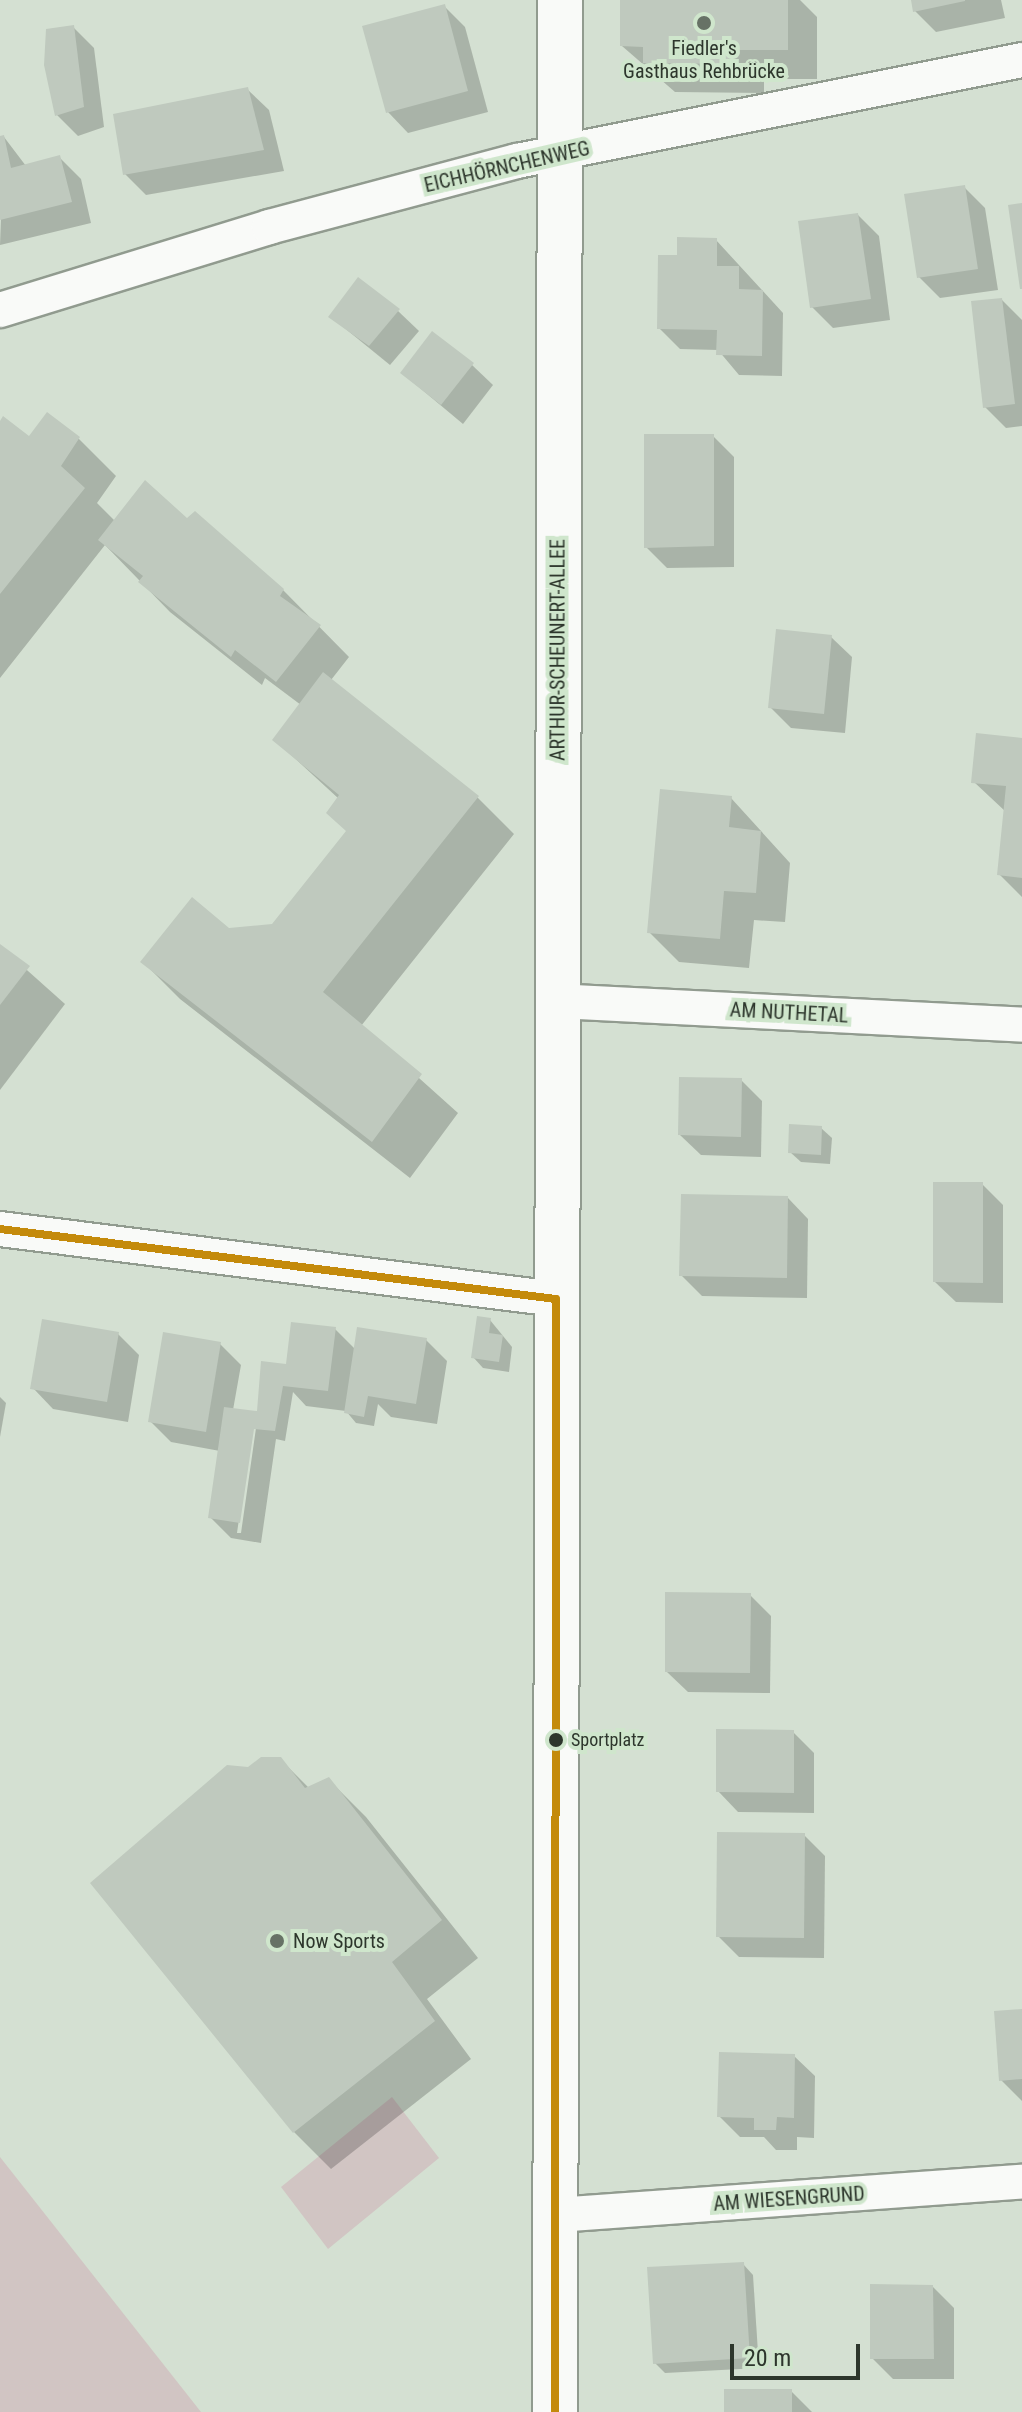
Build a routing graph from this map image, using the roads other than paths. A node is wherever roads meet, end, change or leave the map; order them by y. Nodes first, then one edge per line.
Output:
1 (560, 0) edge
2 (1022, 60) edge
3 (561, 154) junction
4 (0, 310) edge
5 (556, 1001) junction
6 (1022, 1025) edge
7 (0, 1229) edge
8 (556, 1299) junction
9 (1022, 2182) edge
10 (556, 2215) junction
11 (555, 2412) edge

1 - 3 main road, ARTHUR-SCHEUNERT-ALLEE
2 - 3 street, EICHHÖRNCHENWEG
3 - 4 street, EICHHÖRNCHENWEG
3 - 5 main road, ARTHUR-SCHEUNERT-ALLEE
5 - 6 street, AM NUTHETAL
5 - 8 main road, ARTHUR-SCHEUNERT-ALLEE
7 - 8 street
8 - 10 main road, ARTHUR-SCHEUNERT-ALLEE
9 - 10 street, AM WIESENGRUND
10 - 11 main road, ARTHUR-SCHEUNERT-ALLEE

